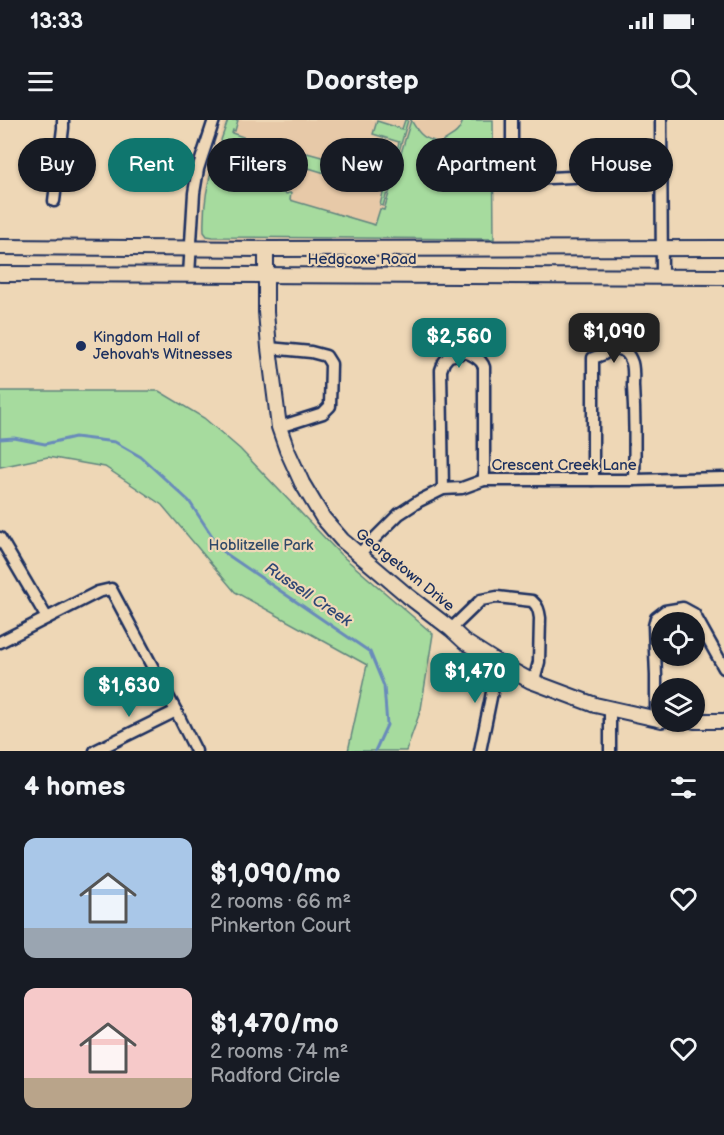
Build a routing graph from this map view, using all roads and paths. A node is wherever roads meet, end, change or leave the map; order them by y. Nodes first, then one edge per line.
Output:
1 (63, 120) edge
2 (214, 120) edge
3 (512, 120) edge
4 (661, 120) edge
5 (661, 138) edge
6 (569, 177) edge
7 (662, 192) edge
8 (54, 201) dead end
9 (0, 247) edge
10 (190, 248) junction
11 (662, 248) junction
12 (724, 248) edge
13 (266, 249) junction
14 (0, 274) edge
15 (189, 275) junction
16 (266, 276) junction
17 (662, 277) junction
18 (724, 277) edge
19 (269, 348) junction
20 (279, 427) junction
21 (724, 478) edge
22 (484, 480) junction
23 (593, 480) junction
24 (634, 480) junction
25 (443, 489) junction
26 (0, 538) edge
27 (358, 555) junction
28 (47, 618) junction
29 (451, 629) junction
30 (0, 642) edge
31 (498, 663) junction
32 (724, 668) edge
33 (656, 678) edge
34 (534, 681) junction
35 (610, 709) junction
36 (176, 711) junction
37 (651, 717) edge
38 (705, 721) edge
39 (724, 721) edge
40 (95, 751) edge
41 (196, 751) edge
42 (480, 751) edge
43 (610, 751) edge

1 - 8 street
2 - 10 street
3 - 6 street
4 - 5 street
7 - 11 street
9 - 10 main road, Hedgcoxe Road
10 - 13 main road, Hedgcoxe Road
10 - 15 street
11 - 12 main road, Hedgcoxe Road
11 - 13 main road, Hedgcoxe Road
11 - 17 street
13 - 16 main road, Georgetown Drive
14 - 15 main road, Hedgcoxe Road
15 - 16 main road, Hedgcoxe Road
16 - 17 main road, Hedgcoxe Road
16 - 19 main road, Georgetown Drive
17 - 18 main road, Hedgcoxe Road
19 - 20 main road, Georgetown Drive
19 - 20 street
20 - 27 main road, Georgetown Drive
21 - 24 street, Crescent Creek Lane
22 - 23 street, Crescent Creek Lane
22 - 25 street, Crescent Creek Lane
22 - 25 street
23 - 24 street, Crescent Creek Lane
23 - 24 street
25 - 27 street, Crescent Creek Lane
26 - 28 street
27 - 29 main road, Georgetown Drive
28 - 30 street
28 - 36 street
29 - 31 main road, Georgetown Drive
29 - 34 street
31 - 34 main road, Georgetown Drive
31 - 42 street
32 - 33 street
34 - 35 main road, Georgetown Drive
35 - 37 main road, Georgetown Drive
35 - 43 street
36 - 40 street
36 - 41 street
38 - 39 main road

